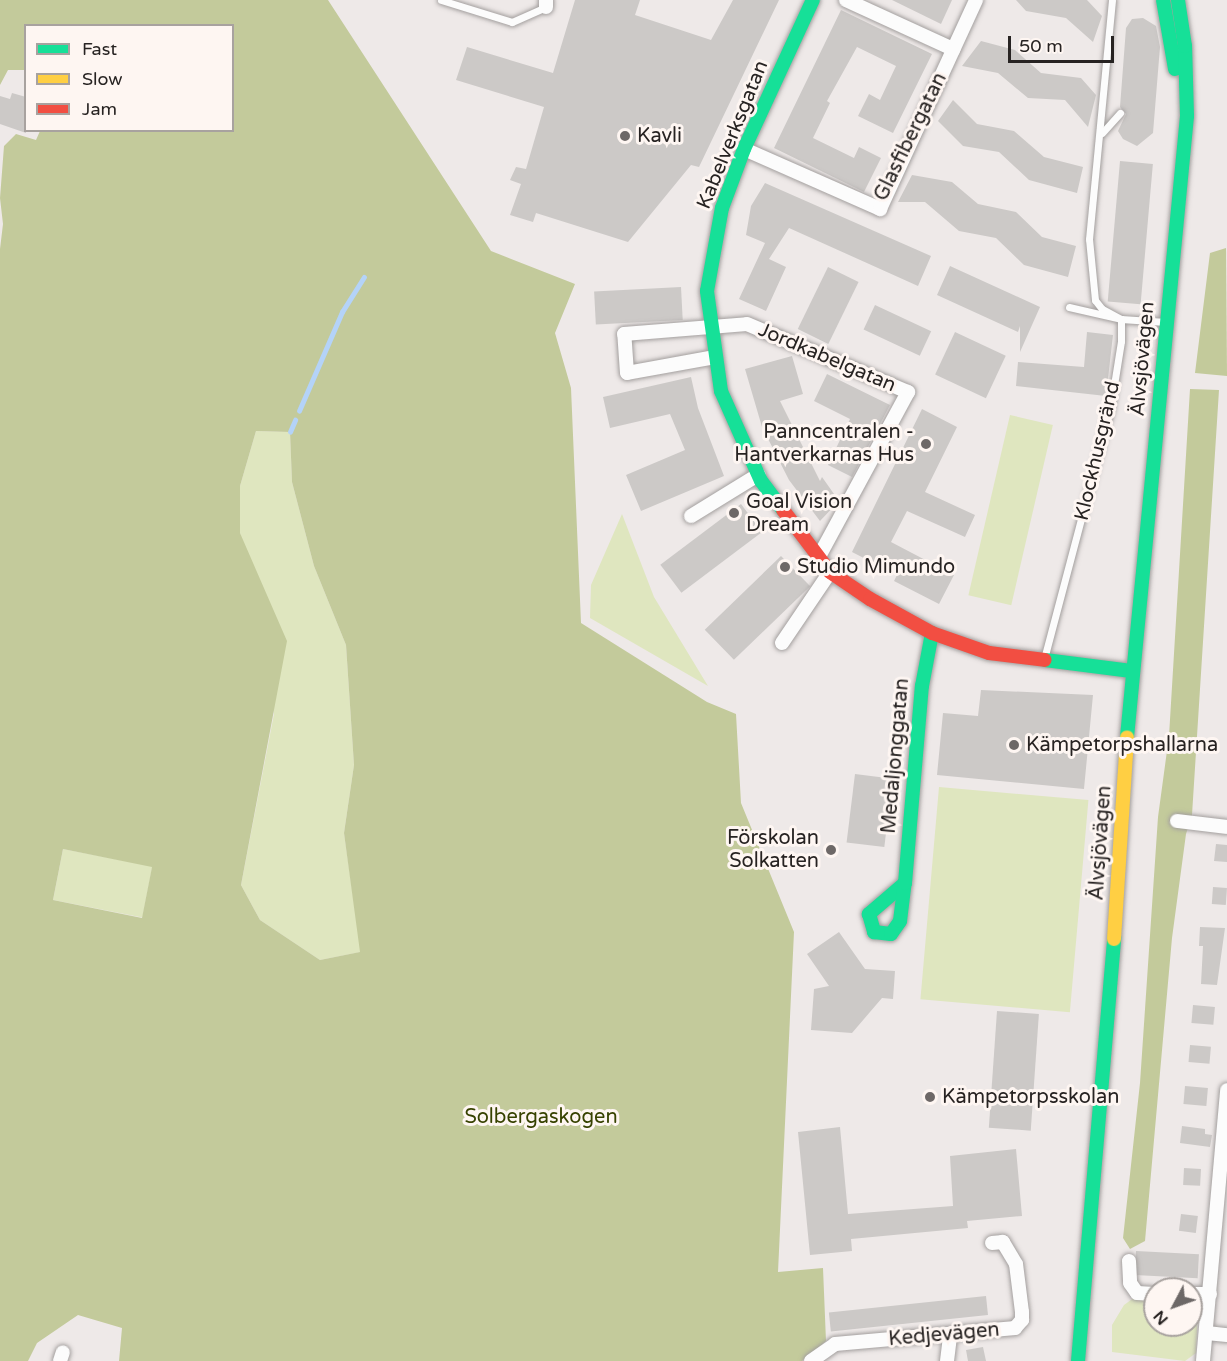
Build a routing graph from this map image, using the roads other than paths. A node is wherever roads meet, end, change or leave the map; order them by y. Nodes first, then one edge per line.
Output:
1 (441, 0) edge
2 (813, 0) edge
3 (846, 0) edge
4 (976, 0) edge
5 (1112, 0) edge
6 (1163, 0) edge
7 (1178, 0) edge
8 (546, 4) edge
9 (953, 49) junction
10 (1120, 113) dead end
11 (1102, 133) junction
12 (1181, 149) junction
13 (744, 150) junction
14 (1069, 307) dead end
15 (1121, 319) junction
16 (1166, 322) junction
17 (710, 327) junction
18 (716, 357) junction
19 (758, 475) junction
20 (691, 516) dead end
21 (818, 560) junction
22 (830, 572) junction
23 (932, 633) junction
24 (782, 643) dead end
25 (1044, 661) junction
26 (1131, 671) junction
27 (1177, 821) dead end
28 (1227, 826) edge
29 (904, 883) dead end
30 (1227, 1090) edge
31 (992, 1243) dead end
32 (1129, 1261) dead end
33 (1143, 1293) edge
34 (1203, 1294) edge
35 (1210, 1294) junction
36 (1207, 1334) junction
37 (950, 1335) junction
38 (1227, 1335) edge
39 (1078, 1354) edge
40 (811, 1361) edge
41 (947, 1361) edge
42 (1203, 1361) edge

1 - 8 lane
2 - 13 main road, Kabelverksgatan
3 - 9 street
4 - 9 street, Glasfibergatan
5 - 11 lane
6 - 12 main road, Älvsjövägen
7 - 12 main road, Älvsjövägen
9 - 13 street, Glasfibergatan
10 - 11 lane
11 - 15 lane
12 - 16 main road, Älvsjövägen
13 - 17 main road, Kabelverksgatan
14 - 15 lane
15 - 16 lane
15 - 25 lane, Klockhusgränd
16 - 26 main road, Älvsjövägen
17 - 18 main road, Kabelverksgatan
17 - 18 street
17 - 21 street, Jordkabelgatan
18 - 19 main road, Kabelverksgatan
19 - 20 street
19 - 21 main road, Kabelverksgatan
21 - 22 main road, Kabelverksgatan
22 - 23 main road, Kabelverksgatan
22 - 24 street
23 - 25 main road, Kabelverksgatan
23 - 29 main road, Medaljonggatan
25 - 26 main road, Kabelverksgatan
26 - 39 main road, Älvsjövägen
27 - 28 street
30 - 35 street
31 - 37 street, Kedjevägen
32 - 33 street
34 - 35 street
35 - 36 street
36 - 38 street
36 - 42 street
37 - 40 street, Kedjevägen
37 - 41 street

